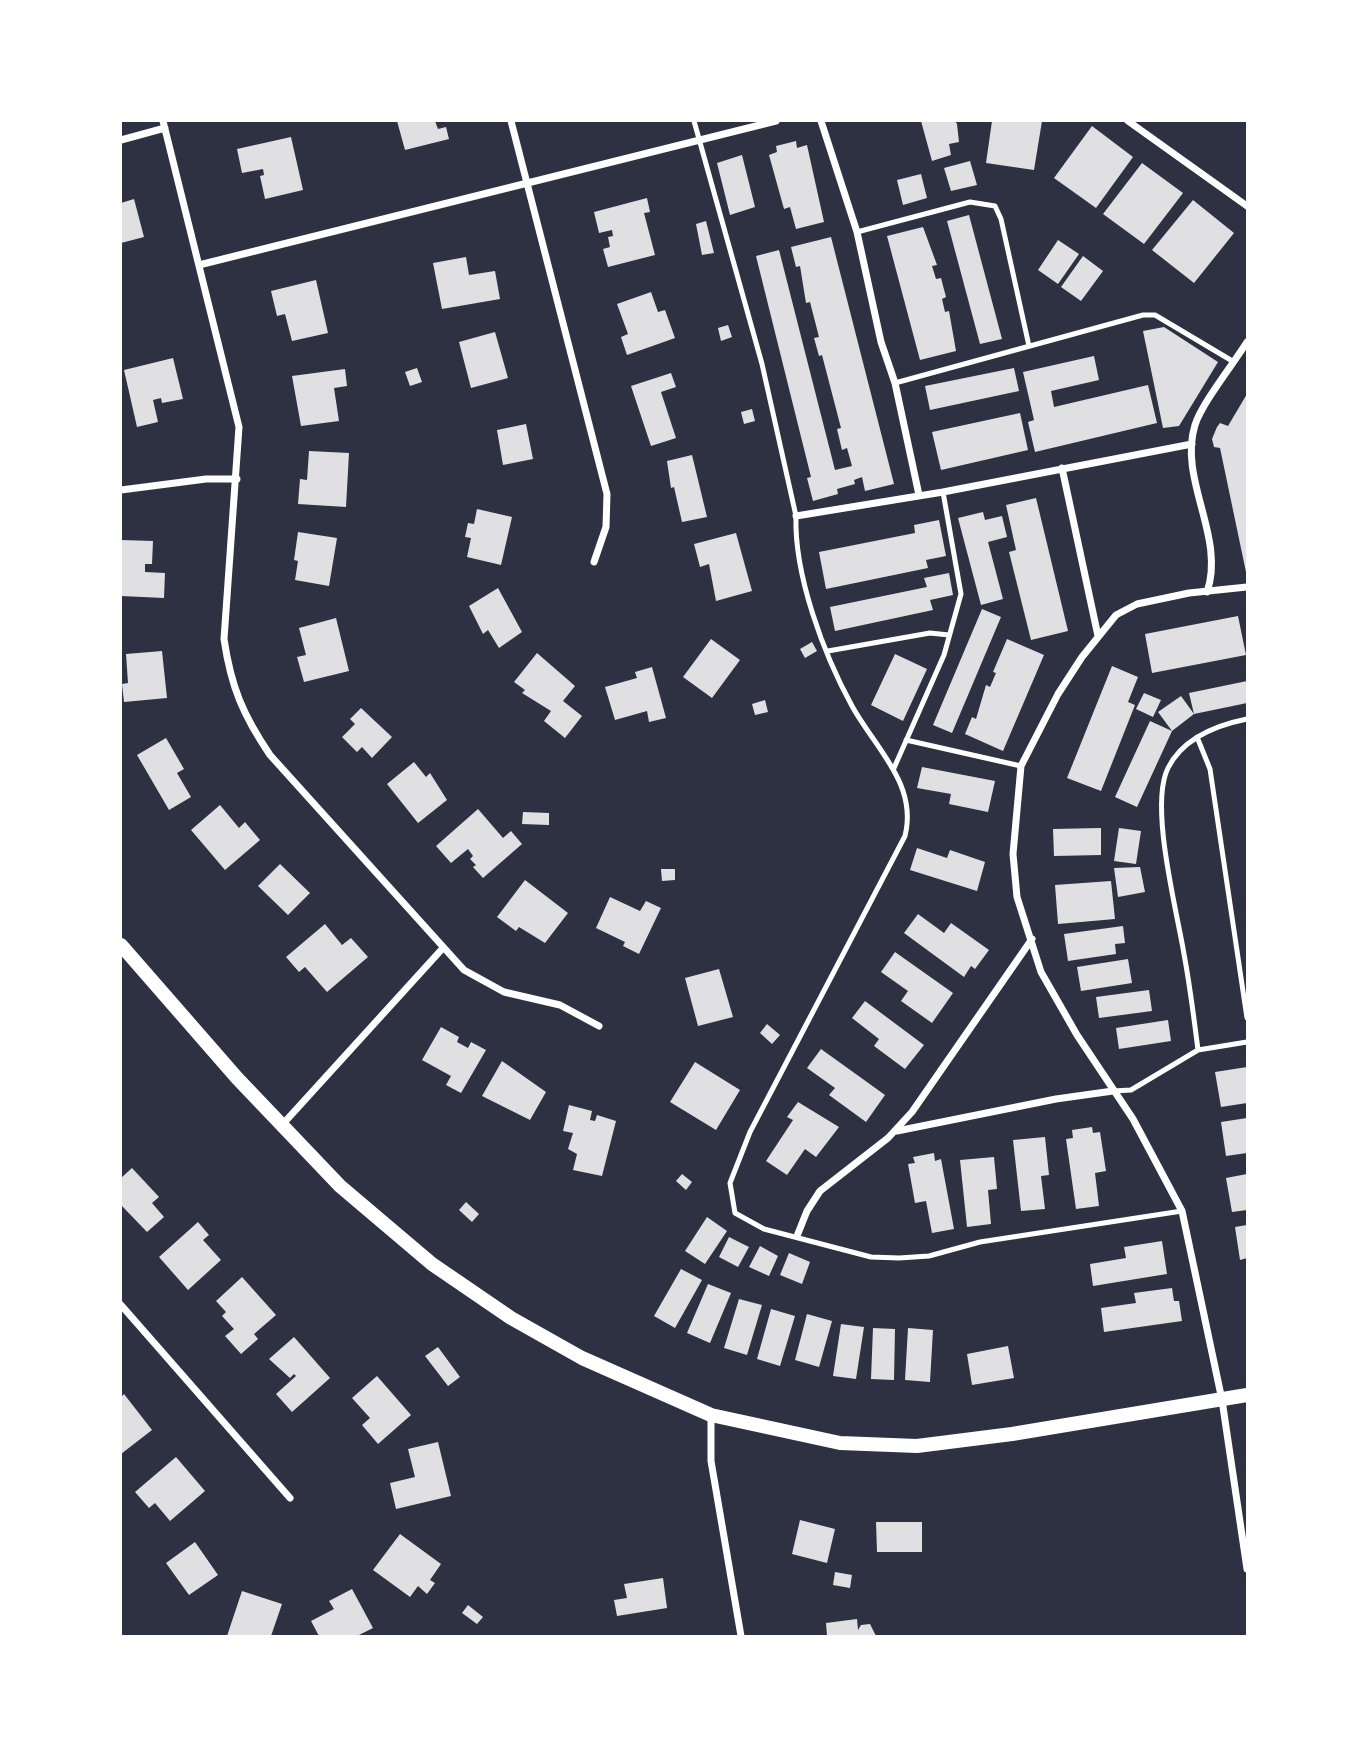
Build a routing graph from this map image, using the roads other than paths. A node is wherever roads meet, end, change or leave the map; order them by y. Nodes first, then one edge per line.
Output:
1 (511, 121) edge
2 (694, 121) edge
3 (776, 121) edge
4 (821, 121) edge
5 (1128, 121) edge
6 (164, 125) edge
7 (698, 138) junction
8 (121, 140) edge
9 (527, 181) junction
10 (1247, 206) edge
11 (857, 232) junction
12 (199, 265) junction
13 (1247, 342) edge
14 (1029, 346) junction
15 (1234, 362) junction
16 (895, 383) junction
17 (1192, 444) junction
18 (1062, 468) junction
19 (237, 479) junction
20 (121, 490) edge
21 (943, 492) junction
22 (919, 495) junction
23 (796, 516) junction
24 (594, 562) dead end
25 (1247, 587) edge
26 (1207, 592) junction
27 (949, 635) junction
28 (1098, 636) junction
29 (828, 651) junction
30 (1247, 719) edge
31 (1197, 737) junction
32 (906, 740) junction
33 (1021, 766) junction
34 (894, 768) junction
35 (1032, 939) junction
36 (121, 945) edge
37 (443, 948) junction
38 (1247, 1018) edge
39 (599, 1026) dead end
40 (1247, 1042) edge
41 (1198, 1050) junction
42 (1113, 1091) junction
43 (281, 1125) junction
44 (896, 1131) junction
45 (1182, 1211) junction
46 (797, 1236) junction
47 (121, 1305) edge
48 (1247, 1395) edge
49 (1222, 1400) junction
50 (712, 1415) junction
51 (290, 1499) dead end
52 (1247, 1569) edge
53 (741, 1636) edge

1 - 9 street
2 - 7 lane
3 - 7 street
4 - 11 street
5 - 10 street
6 - 8 street
6 - 12 street
7 - 9 street
7 - 23 lane
9 - 12 street
9 - 24 street
11 - 14 lane
11 - 16 street
12 - 19 street
13 - 15 street
14 - 15 lane
14 - 16 lane
15 - 17 street
16 - 22 street
17 - 18 street
17 - 26 street
18 - 21 street
18 - 28 street
19 - 20 street
19 - 37 street
21 - 22 street
21 - 27 lane
22 - 23 street
23 - 29 lane
25 - 26 street
26 - 28 street
27 - 29 lane
27 - 32 lane
28 - 33 street
29 - 34 lane
30 - 31 lane
31 - 38 lane
31 - 41 lane
32 - 33 lane
32 - 34 lane
33 - 35 street
34 - 46 lane
35 - 42 street
35 - 44 street
36 - 43 main road
37 - 39 street
37 - 43 street
40 - 41 lane
41 - 42 lane
42 - 44 street
42 - 45 street
43 - 50 main road
44 - 46 street
45 - 46 lane
45 - 49 street
47 - 51 street
48 - 49 main road
49 - 50 main road
49 - 52 street
50 - 53 street

